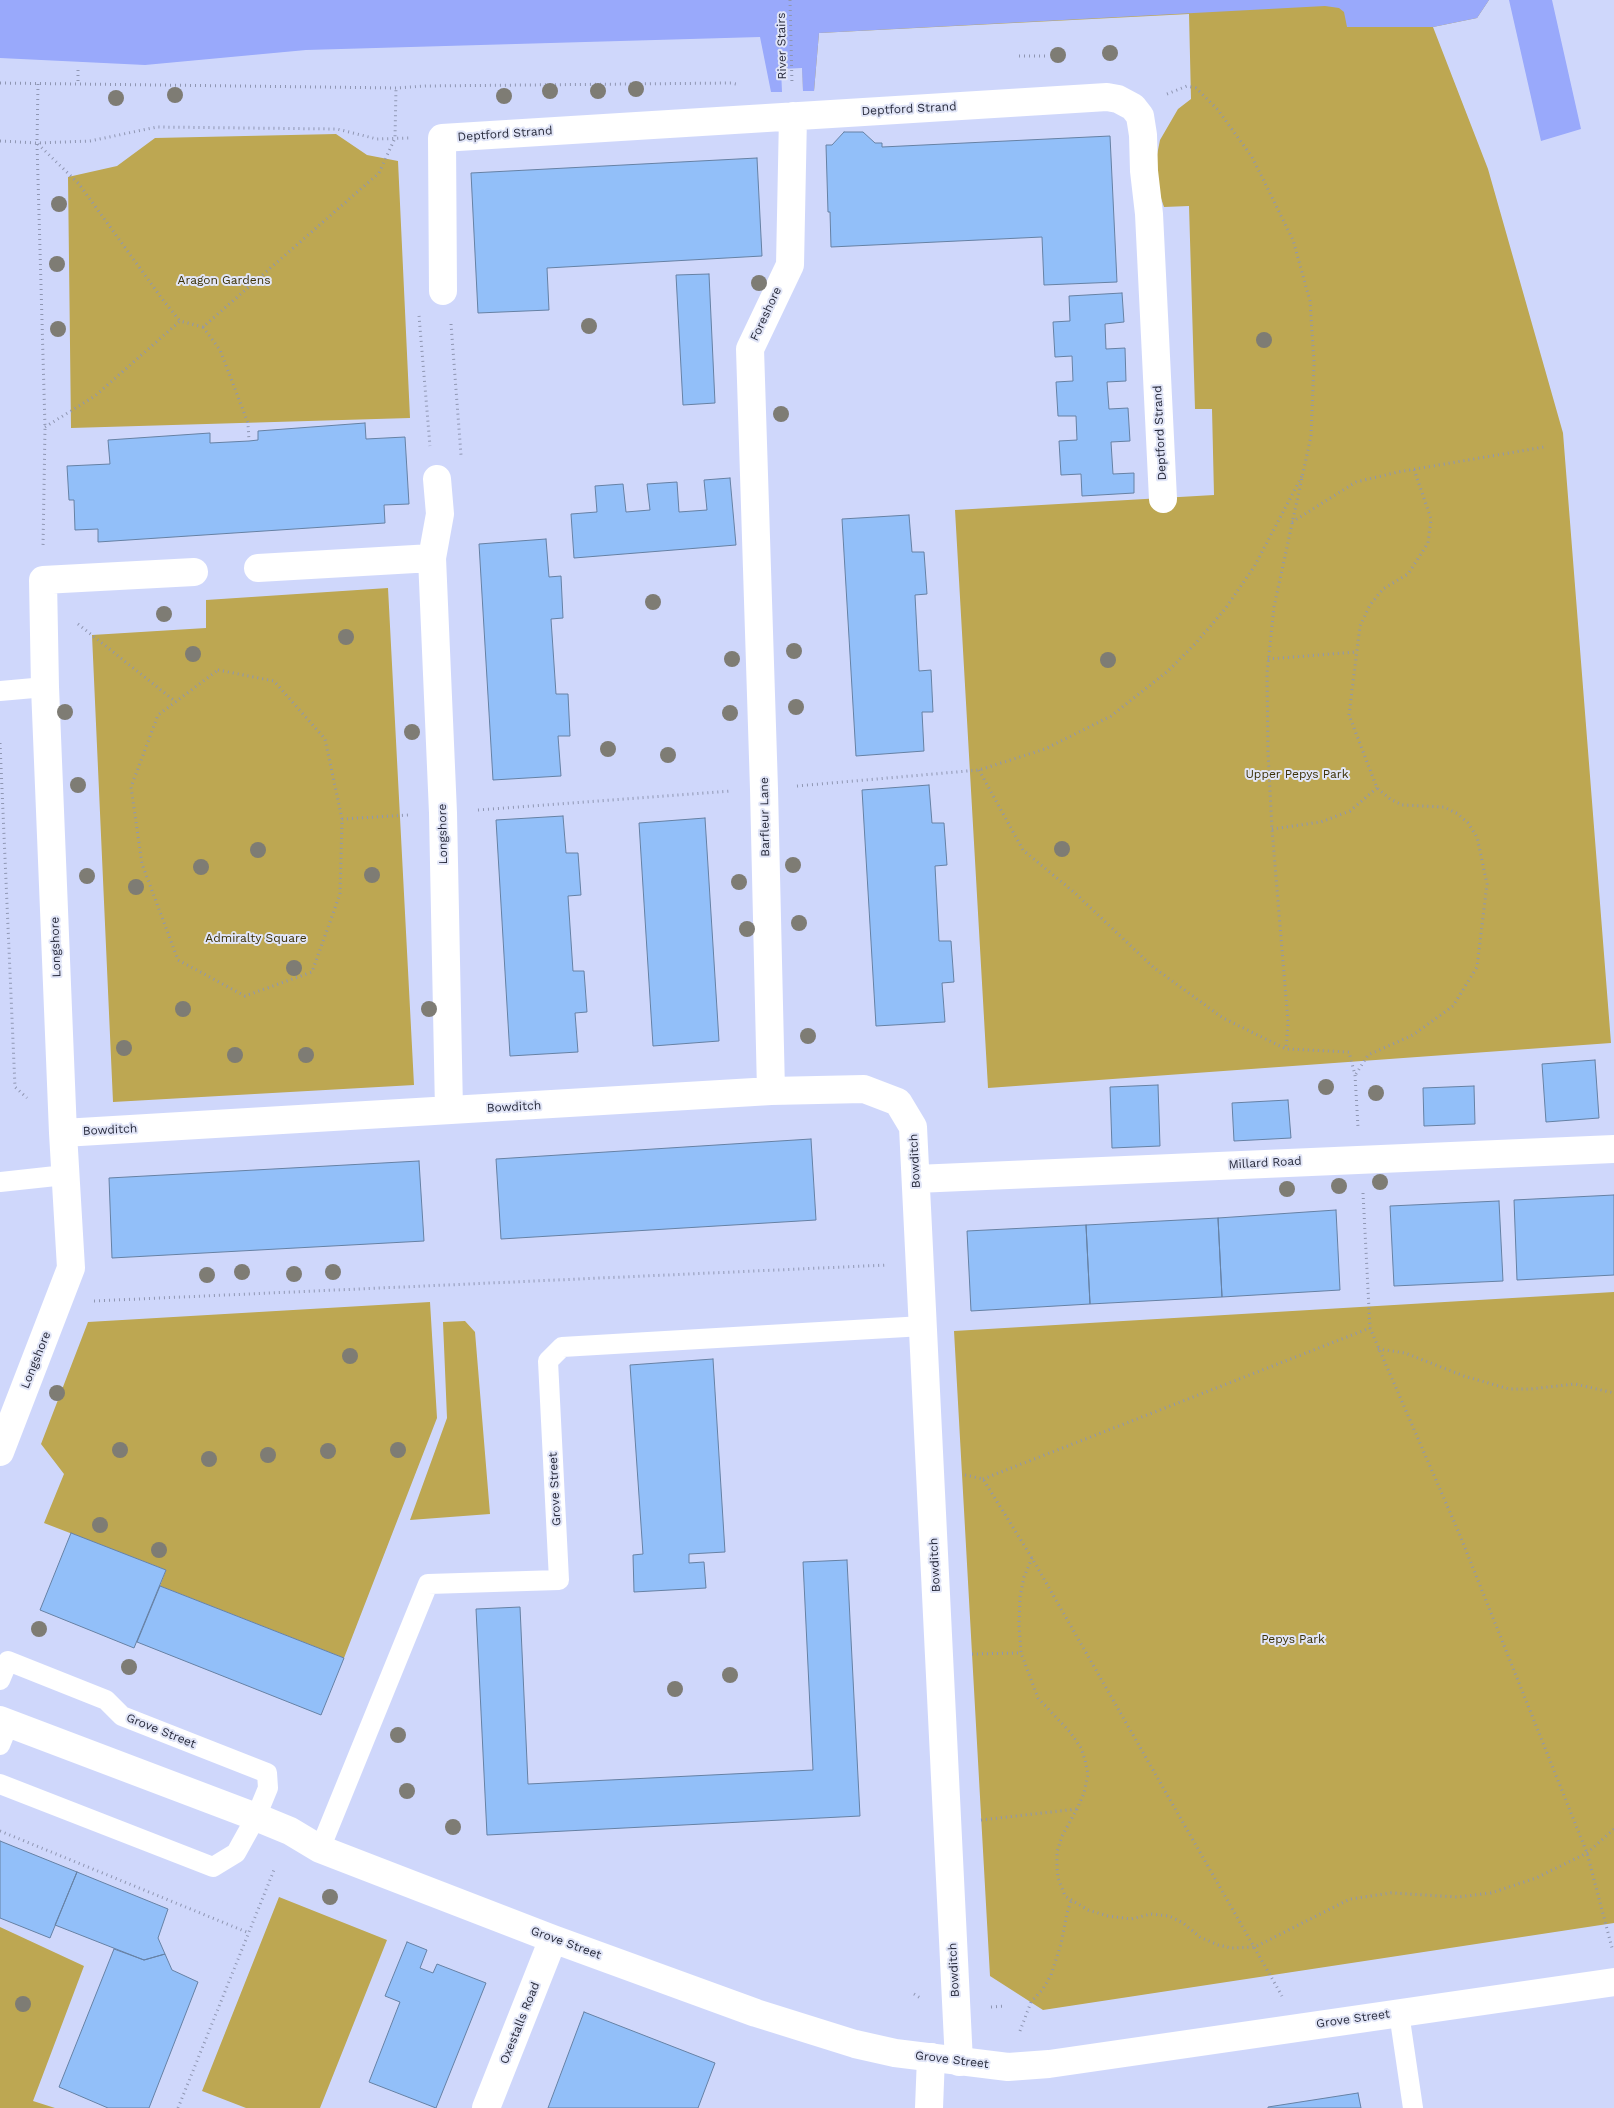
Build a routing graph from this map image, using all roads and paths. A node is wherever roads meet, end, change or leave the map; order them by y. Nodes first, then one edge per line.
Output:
1 (790, 0) edge
2 (1019, 56) dead end
3 (1046, 56) dead end
4 (78, 70) dead end
5 (0, 83) edge
6 (38, 84) junction
7 (78, 84) junction
8 (740, 86) dead end
9 (396, 88) junction
10 (793, 104) junction
11 (1133, 107) junction
12 (395, 138) junction
13 (442, 138) junction
14 (0, 141) edge
15 (37, 144) junction
16 (443, 291) junction
17 (180, 321) junction
18 (203, 327) junction
19 (45, 427) junction
20 (249, 441) dead end
21 (1544, 447) dead end
22 (461, 458) dead end
23 (1414, 469) junction
24 (1302, 476) junction
25 (437, 479) joint
26 (1163, 499) dead end
27 (1292, 523) junction
28 (756, 544) joint
29 (432, 558) junction
30 (258, 568) dead end
31 (194, 572) dead end
32 (42, 588) junction
33 (1356, 652) junction
34 (1268, 659) junction
35 (45, 688) junction
36 (0, 691) edge
37 (176, 702) junction
38 (0, 743) edge
39 (979, 770) junction
40 (764, 788) junction
41 (1377, 788) junction
42 (443, 813) junction
43 (342, 819) junction
44 (1272, 829) junction
45 (1286, 1049) junction
46 (1355, 1074) junction
47 (771, 1091) junction
48 (449, 1110) junction
49 (1358, 1119) dead end
50 (63, 1133) junction
51 (1614, 1149) edge
52 (1362, 1159) junction
53 (65, 1175) junction
54 (916, 1179) junction
55 (0, 1182) edge
56 (920, 1264) junction
57 (59, 1302) junction
58 (923, 1326) junction
59 (1370, 1328) junction
60 (1378, 1349) junction
61 (1614, 1393) edge
62 (0, 1452) edge
63 (930, 1469) junction
64 (984, 1478) junction
65 (1032, 1558) junction
66 (1021, 1653) junction
67 (939, 1655) junction
68 (0, 1680) edge
69 (3, 1729) edge
70 (0, 1784) edge
71 (1077, 1809) junction
72 (256, 1817) junction
73 (947, 1823) junction
74 (1614, 1829) edge
75 (0, 1830) edge
76 (320, 1849) junction
77 (1587, 1853) junction
78 (274, 1870) dead end
79 (1071, 1901) junction
80 (249, 1933) junction
81 (553, 1939) junction
82 (1610, 1940) dead end
83 (1255, 1947) junction
84 (1614, 1982) edge
85 (1399, 2013) junction
86 (1299, 2026) junction
87 (931, 2057) junction
88 (958, 2062) junction
89 (1008, 2067) junction
90 (178, 2108) edge
91 (486, 2108) edge
92 (929, 2108) edge
93 (1413, 2108) edge

1 - 10 path, River Stairs
2 - 3 path
4 - 7 path
5 - 6 path
6 - 7 path
6 - 15 path
7 - 9 path
8 - 9 path
9 - 12 path
10 - 11 street, Deptford Strand
10 - 13 street, Deptford Strand
10 - 28 street, Foreshore
11 - 24 path
11 - 26 street, Deptford Strand
12 - 13 path
12 - 15 path
12 - 18 path
13 - 16 street, Deptford Strand
14 - 15 path
15 - 17 path
15 - 19 path
16 - 22 path
16 - 25 path
17 - 18 path
17 - 19 path
18 - 20 path
19 - 32 path
21 - 23 path
23 - 27 path
23 - 33 path
24 - 27 path
24 - 39 path
25 - 29 street, Longshore
27 - 34 path
28 - 40 street, Barfleur Lane
29 - 30 street
29 - 42 street, Longshore
31 - 32 street
32 - 35 street, Longshore
32 - 37 path
33 - 34 path
33 - 41 path
34 - 44 path
35 - 36 lane
35 - 50 street, Longshore
37 - 43 path
37 - 43 path
38 - 50 path
39 - 40 path
39 - 45 path
40 - 42 path
40 - 47 street, Barfleur Lane
41 - 44 path
41 - 46 path
42 - 43 path
42 - 48 street, Longshore
44 - 45 path
45 - 46 path
46 - 49 path
47 - 48 street, Bowditch
47 - 54 street, Bowditch
48 - 50 street, Bowditch
50 - 53 street, Longshore
51 - 52 street, Millard Road
52 - 54 street, Millard Road
52 - 59 path
53 - 55 lane
53 - 57 street, Longshore
54 - 56 street, Bowditch
56 - 57 path
56 - 58 street, Bowditch
57 - 62 street, Longshore
58 - 63 street, Bowditch
58 - 76 lane, Grove Street
59 - 60 path
59 - 64 path
60 - 61 path
60 - 77 path
63 - 64 path
63 - 67 street, Bowditch
64 - 65 path
65 - 66 path
65 - 83 path
66 - 67 path
66 - 71 path
67 - 73 street, Bowditch
68 - 72 lane, Grove Street
69 - 72 street, Grove Street
70 - 72 lane, Grove Street
71 - 73 path
71 - 79 path
72 - 76 street, Grove Street
73 - 88 street, Bowditch
74 - 77 path
75 - 80 path
76 - 81 street, Grove Street
77 - 82 path
77 - 83 path
78 - 80 path
79 - 83 path
79 - 89 path
80 - 90 path
81 - 87 street, Grove Street
81 - 91 street, Oxestalls Road
83 - 86 path
84 - 85 street, Grove Street
85 - 86 street, Grove Street
85 - 93 lane
86 - 89 street, Grove Street
87 - 88 street, Grove Street
87 - 92 street
88 - 89 street, Grove Street

